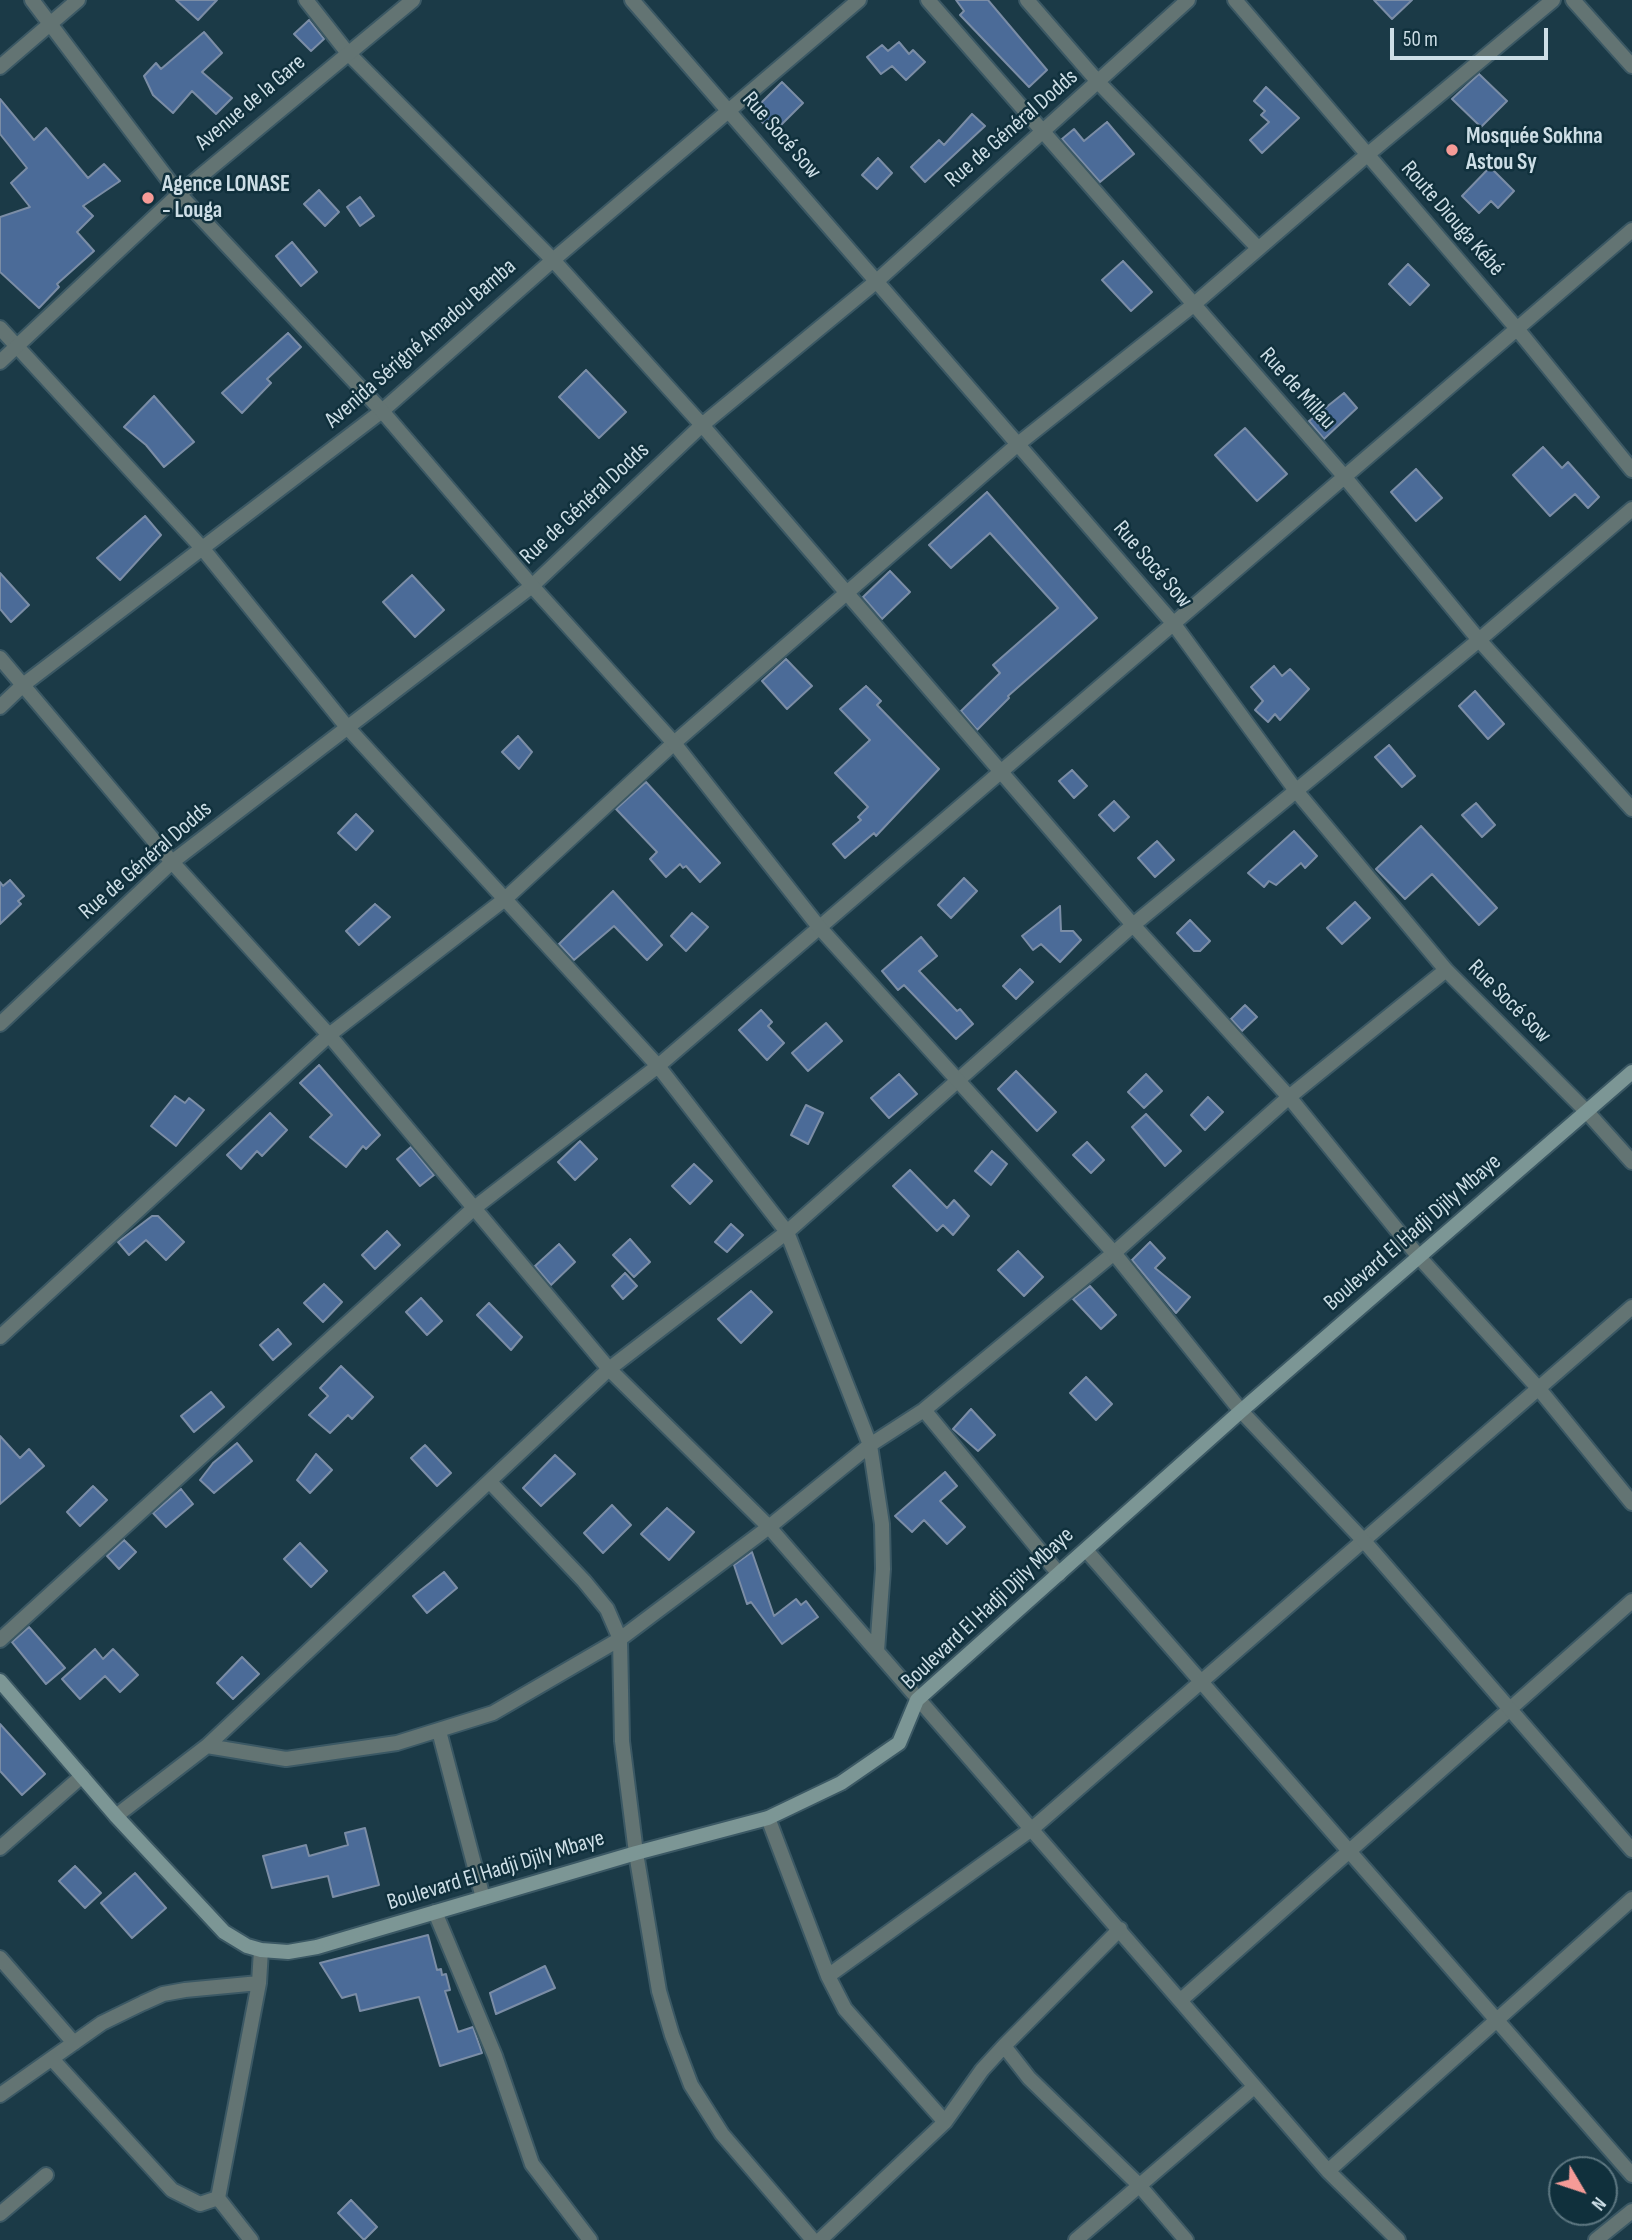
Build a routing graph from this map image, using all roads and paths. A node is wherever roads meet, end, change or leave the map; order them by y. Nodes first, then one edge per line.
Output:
1 (32, 0) edge
2 (78, 0) edge
3 (306, 0) edge
4 (413, 0) edge
5 (632, 0) edge
6 (859, 0) edge
7 (928, 0) edge
8 (1027, 0) edge
9 (1188, 0) edge
10 (1235, 0) edge
11 (1553, 0) edge
12 (1573, 0) edge
13 (52, 22) junction
14 (347, 52) junction
15 (1632, 66) edge
16 (0, 67) edge
17 (1099, 83) junction
18 (728, 110) junction
19 (1040, 131) junction
20 (1367, 155) junction
21 (179, 194) junction
22 (1632, 230) edge
23 (1258, 248) junction
24 (553, 260) junction
25 (878, 280) junction
26 (1192, 306) junction
27 (0, 328) edge
28 (1518, 330) junction
29 (16, 348) junction
30 (0, 362) edge
31 (382, 411) junction
32 (702, 425) junction
33 (1018, 444) junction
34 (1632, 470) edge
35 (1343, 475) junction
36 (1632, 509) edge
37 (202, 549) junction
38 (532, 586) junction
39 (848, 591) junction
40 (1173, 623) junction
41 (1479, 640) junction
42 (0, 658) edge
43 (23, 685) junction
44 (0, 707) edge
45 (347, 727) junction
46 (674, 743) junction
47 (1001, 771) junction
48 (1297, 792) junction
49 (1632, 809) edge
50 (172, 862) junction
51 (505, 899) junction
52 (1133, 925) junction
53 (819, 927) junction
54 (1446, 970) junction
55 (0, 1024) edge
56 (329, 1035) junction
57 (658, 1066) junction
58 (1632, 1072) edge
59 (958, 1079) junction
60 (1289, 1097) junction
61 (1588, 1113) junction
62 (1632, 1162) edge
63 (472, 1209) junction
64 (787, 1232) junction
65 (1114, 1253) junction
66 (1419, 1257) junction
67 (1632, 1307) edge
68 (0, 1338) edge
69 (609, 1369) junction
70 (1539, 1389) junction
71 (924, 1409) junction
72 (1241, 1411) junction
73 (870, 1445) junction
74 (490, 1482) junction
75 (1632, 1503) edge
76 (769, 1527) junction
77 (1364, 1541) junction
78 (1086, 1550) junction
79 (1059, 1574) junction
80 (1632, 1601) edge
81 (620, 1639) junction
82 (0, 1640) edge
83 (877, 1651) junction
84 (0, 1681) edge
85 (1202, 1682) junction
86 (917, 1700) junction
87 (1508, 1710) junction
88 (439, 1731) junction
89 (207, 1746) junction
90 (82, 1776) junction
91 (116, 1816) junction
92 (768, 1818) junction
93 (1033, 1828) junction
94 (0, 1848) edge
95 (1348, 1850) junction
96 (1632, 1850) edge
97 (636, 1853) junction
98 (483, 1898) junction
99 (1632, 1899) edge
100 (435, 1912) junction
101 (1119, 1928) junction
102 (261, 1950) junction
103 (0, 1958) edge
104 (828, 1976) junction
105 (258, 1983) junction
106 (1181, 2000) junction
107 (1497, 2020) junction
108 (74, 2043) junction
109 (1004, 2046) junction
110 (51, 2059) junction
111 (1254, 2087) junction
112 (0, 2095) edge
113 (945, 2122) junction
114 (1328, 2171) junction
115 (46, 2175) dead end
116 (1632, 2175) edge
117 (1138, 2184) junction
118 (218, 2199) junction
119 (1632, 2211) edge
120 (0, 2214) edge
121 (251, 2240) edge
122 (590, 2240) edge
123 (813, 2240) edge
124 (820, 2240) edge
125 (1076, 2240) edge
126 (1186, 2240) edge
127 (1398, 2240) edge
128 (1596, 2240) edge

1 - 13 street
2 - 13 street
3 - 14 street
4 - 14 street, Avenue de la Gare
5 - 18 street, Rue Socé Sow
6 - 18 street, Avenida Sérigné Amadou Bamba
7 - 19 street, Rue de Millau
8 - 17 street
9 - 17 street, Rue de Général Dodds
10 - 20 street, Route Diouga Kébé
11 - 20 street
12 - 15 street
13 - 16 street
13 - 21 street
14 - 21 street, Avenue de la Gare
14 - 24 street
17 - 19 street, Rue de Général Dodds
17 - 23 street
18 - 24 street, Avenida Sérigné Amadou Bamba
18 - 25 street, Rue Socé Sow
19 - 25 street, Rue de Général Dodds
19 - 26 street, Rue de Millau
20 - 23 street
20 - 28 street, Route Diouga Kébé
21 - 29 street, Avenue de la Gare
21 - 31 street
22 - 28 street
23 - 26 street
24 - 31 street, Avenida Sérigné Amadou Bamba
24 - 32 street
25 - 32 street, Rue de Général Dodds
25 - 33 street, Rue Socé Sow
26 - 33 street
26 - 35 street, Rue de Millau
27 - 29 street
28 - 34 street, Route Diouga Kébé
28 - 35 street
29 - 30 street, Avenue de la Gare
29 - 37 street
31 - 37 street, Avenida Sérigné Amadou Bamba
31 - 38 street
32 - 38 street, Rue de Général Dodds
32 - 39 street
33 - 39 street
33 - 40 street, Rue Socé Sow
35 - 40 street
35 - 41 street, Rue de Millau
36 - 41 street
37 - 43 street, Avenida Sérigné Amadou Bamba
37 - 45 street
38 - 45 street, Rue de Général Dodds
38 - 46 street
39 - 46 street
39 - 47 street
40 - 47 street
40 - 48 street, Rue Socé Sow
41 - 48 street
41 - 49 street, Rue de Millau
42 - 43 street
43 - 44 street, Avenida Sérigné Amadou Bamba
43 - 50 street
45 - 50 street, Rue de Général Dodds
45 - 51 street
46 - 51 street
46 - 53 street
47 - 52 street
47 - 53 street
48 - 52 street
48 - 54 street, Rue Socé Sow
50 - 55 street, Rue de Général Dodds
50 - 56 street
51 - 56 street
51 - 57 street
52 - 59 street
52 - 60 street
53 - 57 street
53 - 59 street
54 - 60 street
54 - 61 street, Rue Socé Sow
56 - 63 street
56 - 68 street
57 - 63 street
57 - 64 street
58 - 61 main road, Boulevard El Hadji Djily Mbaye
59 - 64 street
59 - 65 street
60 - 65 street
60 - 66 street
61 - 62 street, Rue Socé Sow
61 - 66 main road, Boulevard El Hadji Djily Mbaye
63 - 69 street
63 - 82 street
64 - 69 street
64 - 73 street
65 - 71 street
65 - 72 street
66 - 70 street
66 - 72 main road, Boulevard El Hadji Djily Mbaye
67 - 70 street
69 - 74 street
69 - 76 street
70 - 75 street
70 - 77 street
71 - 73 street
71 - 79 street
72 - 77 street
72 - 78 main road, Boulevard El Hadji Djily Mbaye
73 - 76 street
73 - 83 street
74 - 81 street
74 - 89 street
76 - 81 street
76 - 83 street
77 - 85 street
77 - 87 street
78 - 79 main road, Boulevard El Hadji Djily Mbaye
78 - 85 street
79 - 86 main road, Boulevard El Hadji Djily Mbaye
80 - 87 street
81 - 88 street
81 - 97 street
83 - 86 street
84 - 90 main road, Boulevard El Hadji Djily Mbaye
85 - 93 street
85 - 95 street
86 - 92 main road, Boulevard El Hadji Djily Mbaye
86 - 93 street
87 - 95 street
87 - 96 street
88 - 89 street
88 - 98 street
89 - 91 street
90 - 91 main road, Boulevard El Hadji Djily Mbaye
90 - 94 street
91 - 102 main road, Boulevard El Hadji Djily Mbaye
92 - 97 main road, Boulevard El Hadji Djily Mbaye
92 - 104 street
93 - 101 street
93 - 104 street
95 - 106 street
95 - 107 street
97 - 98 main road, Boulevard El Hadji Djily Mbaye
97 - 123 street
98 - 100 main road, Boulevard El Hadji Djily Mbaye
99 - 107 street
100 - 102 main road, Boulevard El Hadji Djily Mbaye
100 - 122 street
101 - 106 street
101 - 109 street
102 - 105 street
103 - 108 street
104 - 113 street
105 - 108 street
105 - 118 street
106 - 111 street
107 - 114 street
107 - 116 street
108 - 110 street
109 - 113 street
109 - 117 street
110 - 112 street
110 - 118 street
111 - 114 street
111 - 117 street
113 - 124 street
114 - 127 street
115 - 120 street
117 - 125 street
117 - 126 street
118 - 121 street
119 - 128 street

